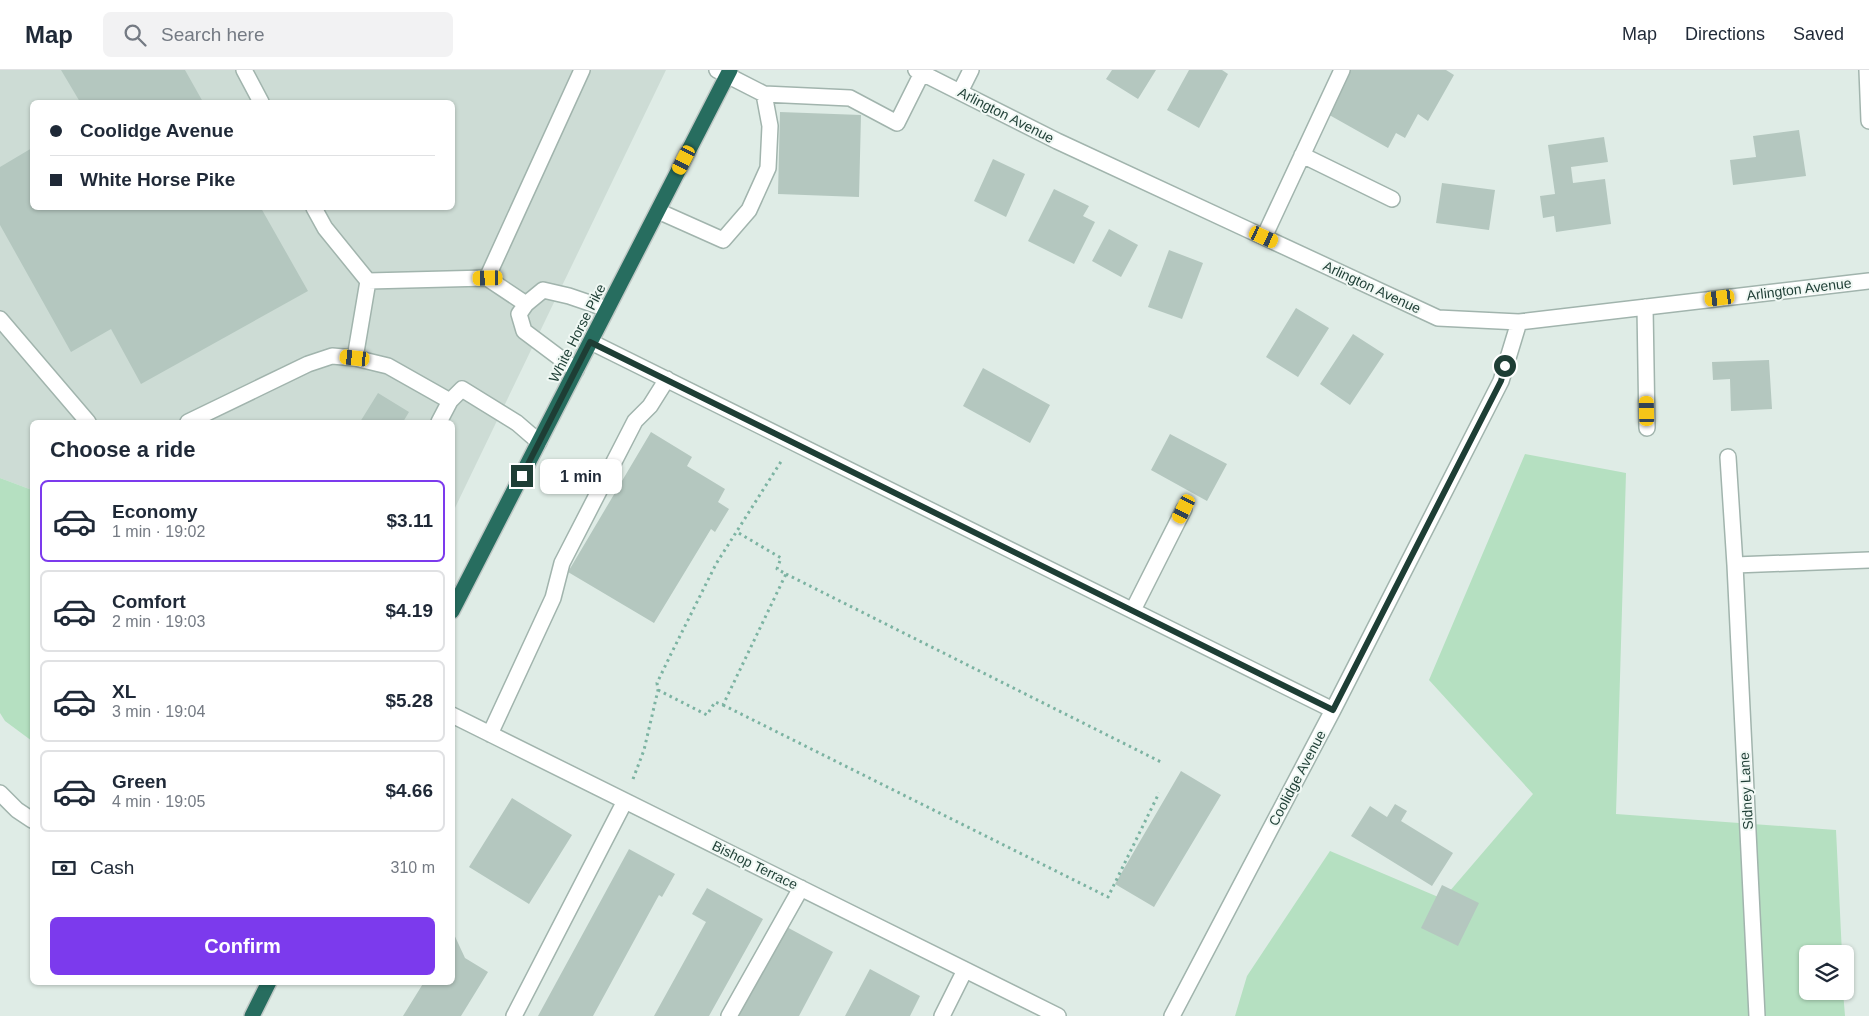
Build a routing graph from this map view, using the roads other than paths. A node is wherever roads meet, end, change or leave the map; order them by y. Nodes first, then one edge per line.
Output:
1 (244, 70) edge
2 (582, 70) edge
3 (970, 70) edge
4 (1342, 70) edge
5 (1867, 70) edge
6 (725, 72) edge
7 (919, 72) edge
8 (960, 92) junction
9 (764, 94) junction
10 (260, 100) edge
11 (1869, 121) edge
12 (1302, 155) junction
13 (1392, 199) dead end
14 (315, 210) edge
15 (658, 211) junction
16 (1264, 237) junction
17 (488, 278) junction
18 (368, 281) junction
19 (1869, 281) edge
20 (526, 304) junction
21 (1645, 307) junction
22 (607, 310) junction
23 (0, 319) edge
24 (1519, 322) junction
25 (590, 342) junction
26 (355, 358) junction
27 (576, 370) junction
28 (666, 379) junction
29 (450, 401) junction
30 (86, 420) edge
31 (192, 420) edge
32 (440, 420) edge
33 (1647, 428) dead end
34 (539, 442) junction
35 (1728, 457) dead end
36 (1184, 509) dead end
37 (1869, 560) edge
38 (1735, 565) junction
39 (455, 605) edge
40 (1133, 610) junction
41 (1333, 710) junction
42 (455, 716) edge
43 (490, 734) junction
44 (0, 793) edge
45 (625, 801) junction
46 (30, 819) edge
47 (800, 888) junction
48 (965, 970) junction
49 (268, 985) edge
50 (252, 1016) edge
51 (514, 1016) edge
52 (729, 1016) edge
53 (942, 1016) edge
54 (1058, 1016) edge
55 (1172, 1016) edge
56 (1757, 1016) edge

1 - 10 street
2 - 17 street
3 - 8 street
4 - 12 street
5 - 11 street
6 - 9 street
6 - 15 highway, White Horse Pike
7 - 8 street, Arlington Avenue
7 - 9 street
8 - 16 street, Arlington Avenue
9 - 15 street
12 - 13 street
12 - 16 street
14 - 18 street
15 - 22 highway, White Horse Pike
16 - 24 street, Arlington Avenue
17 - 18 street
17 - 20 street
18 - 26 street
19 - 21 street, Arlington Avenue
20 - 22 street
20 - 27 street
21 - 24 street, Arlington Avenue
21 - 33 street
22 - 25 highway, White Horse Pike
23 - 30 street
24 - 41 street, Coolidge Avenue
25 - 27 highway, White Horse Pike
25 - 28 street
26 - 29 street
26 - 31 street
27 - 34 highway, White Horse Pike
28 - 40 street
28 - 43 street
29 - 32 street
29 - 34 street
34 - 39 highway, White Horse Pike
35 - 38 street, Sidney Lane
36 - 40 street
37 - 38 street
38 - 56 street, Sidney Lane
40 - 41 street
41 - 55 street, Coolidge Avenue
42 - 43 street, Bishop Terrace
43 - 45 street, Bishop Terrace
44 - 46 street
45 - 47 street, Bishop Terrace
45 - 51 street
47 - 48 street, Bishop Terrace
47 - 52 street
48 - 53 street
48 - 54 street, Bishop Terrace
49 - 50 highway

